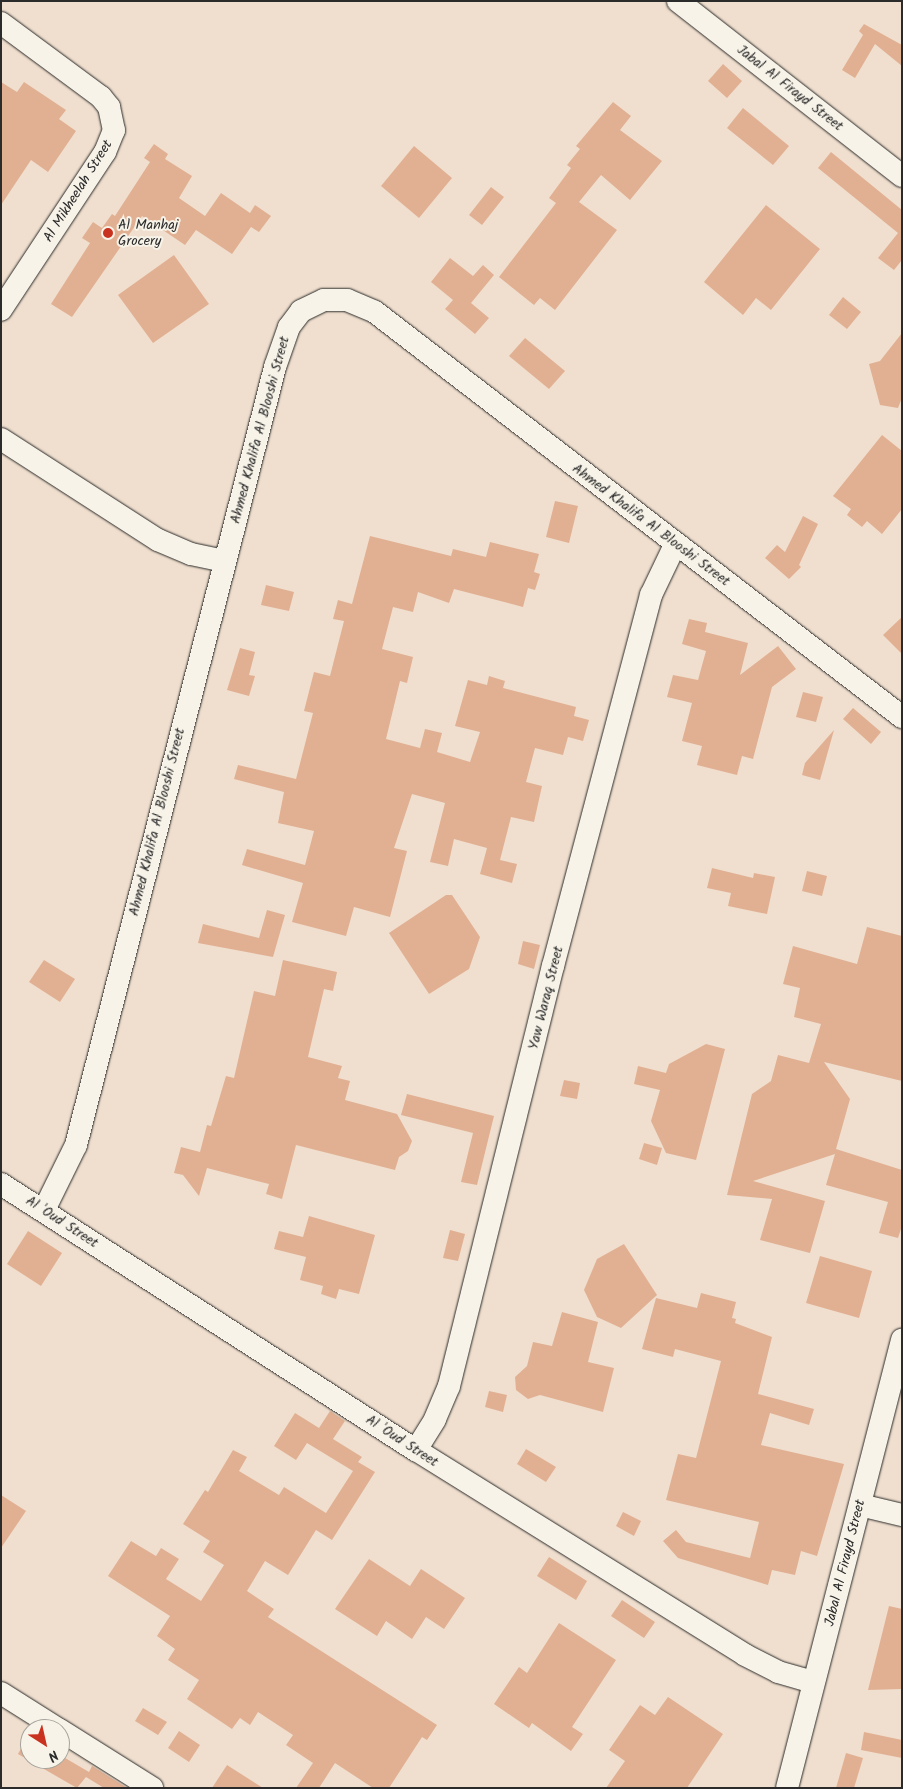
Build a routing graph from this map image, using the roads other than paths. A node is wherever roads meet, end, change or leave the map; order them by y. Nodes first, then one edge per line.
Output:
1 (678, 1) edge
2 (1, 23) edge
3 (902, 176) edge
4 (1, 310) edge
5 (1, 439) edge
6 (675, 545) junction
7 (223, 561) junction
8 (902, 717) edge
9 (1, 1184) edge
10 (44, 1210) junction
11 (902, 1339) edge
12 (416, 1450) junction
13 (860, 1505) junction
14 (902, 1515) edge
15 (812, 1682) junction
16 (1, 1693) edge
17 (42, 1719) edge
18 (70, 1737) edge
19 (152, 1788) edge
20 (787, 1788) edge

1 - 3 street, Jabal Al Firayd Street
2 - 4 street, Al Mikheelah Street
5 - 7 street
6 - 7 street, Ahmed Khalifa Al Blooshi Street
6 - 8 street, Ahmed Khalifa Al Blooshi Street
6 - 12 street, Yaw Waraq Street
7 - 10 street, Ahmed Khalifa Al Blooshi Street
9 - 10 street, Al 'Oud Street
10 - 12 street, Al 'Oud Street
11 - 13 street, Jabal Al Firayd Street
12 - 15 street, Al 'Oud Street
13 - 14 street
13 - 15 street, Jabal Al Firayd Street
15 - 20 street, Jabal Al Firayd Street
16 - 17 street
18 - 19 street

